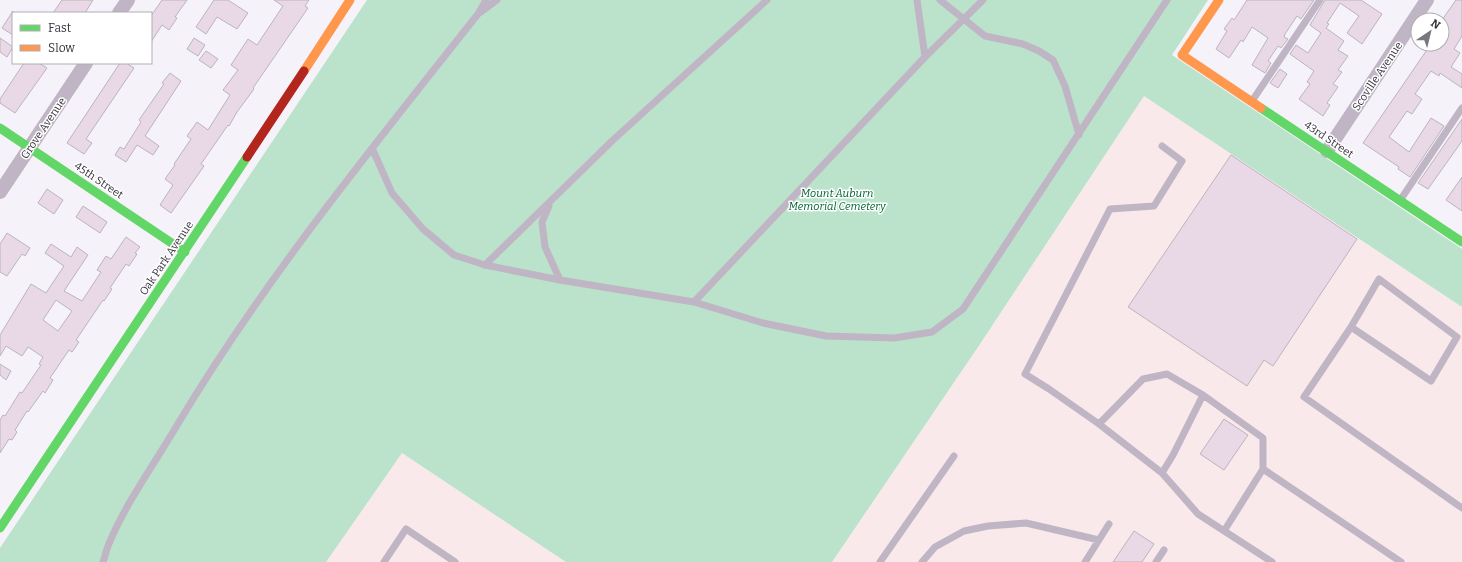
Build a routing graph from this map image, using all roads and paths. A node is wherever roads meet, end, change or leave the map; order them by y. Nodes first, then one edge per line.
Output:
1 (128, 0) edge
2 (350, 0) edge
3 (486, 0) edge
4 (497, 0) edge
5 (767, 0) edge
6 (917, 0) edge
7 (940, 0) edge
8 (983, 0) edge
9 (1167, 0) edge
10 (1219, 0) edge
11 (1320, 0) edge
12 (1427, 0) edge
13 (120, 12) edge
14 (478, 14) junction
15 (964, 20) junction
16 (924, 57) junction
17 (85, 64) edge
18 (1252, 102) junction
19 (1462, 108) edge
20 (0, 128) edge
21 (1079, 135) junction
22 (1162, 146) dead end
23 (29, 148) junction
24 (372, 148) junction
25 (1326, 152) junction
26 (0, 192) edge
27 (1400, 200) junction
28 (551, 202) junction
29 (1462, 242) edge
30 (185, 252) junction
31 (485, 265) junction
32 (560, 280) junction
33 (694, 302) junction
34 (1351, 327) junction
35 (1204, 395) junction
36 (1099, 424) junction
37 (954, 456) dead end
38 (1263, 469) junction
39 (1162, 473) junction
40 (1462, 508) edge
41 (1109, 524) dead end
42 (0, 528) edge
43 (1224, 531) junction
44 (1099, 540) junction
45 (1164, 550) dead end
46 (105, 560) edge
47 (384, 562) edge
48 (455, 562) edge
49 (880, 562) edge
50 (922, 562) edge
51 (1085, 562) edge
52 (1156, 562) edge
53 (1272, 562) edge
54 (1401, 562) edge

1 - 13 street
2 - 30 street, Oak Park Avenue
3 - 14 lane
4 - 14 lane
5 - 28 lane
6 - 16 lane
7 - 15 lane
8 - 15 lane
9 - 21 lane
10 - 18 street, 43rd Street
11 - 18 lane
12 - 25 street, Scoville Avenue
14 - 24 lane
15 - 16 lane
15 - 21 lane
16 - 33 lane
17 - 23 street, Grove Avenue
18 - 25 street, 43rd Street
19 - 27 lane
20 - 23 street, 45th Street
21 - 33 lane
22 - 36 lane
23 - 26 street, Grove Avenue
23 - 30 street, 45th Street
24 - 31 lane
24 - 46 lane
25 - 27 street, 43rd Street
27 - 29 street, 43rd Street
28 - 31 lane
28 - 32 lane
30 - 42 street, Oak Park Avenue
31 - 32 lane
32 - 33 lane
34 - 34 lane
34 - 40 lane
35 - 36 lane
35 - 38 lane
35 - 39 lane
36 - 39 lane
37 - 49 lane
38 - 43 lane
38 - 54 lane
39 - 43 lane
41 - 44 lane
43 - 53 lane
44 - 50 lane
44 - 51 lane
45 - 52 lane
47 - 48 lane

